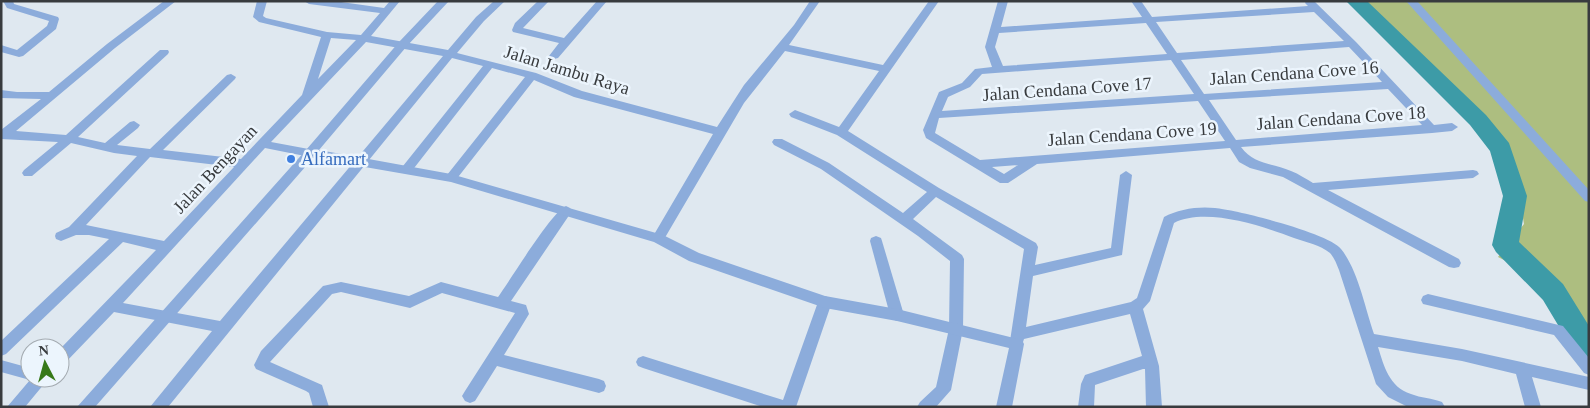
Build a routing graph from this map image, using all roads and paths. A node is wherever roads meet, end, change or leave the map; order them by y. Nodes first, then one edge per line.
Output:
1 (171, 1) edge
2 (262, 1) edge
3 (309, 1) edge
4 (395, 1) edge
5 (444, 1) edge
6 (500, 1) edge
7 (544, 1) edge
8 (602, 1) edge
9 (815, 1) edge
10 (934, 1) edge
11 (1003, 1) edge
12 (1136, 1) edge
13 (1411, 1) edge
14 (6, 5) edge
15 (1312, 5) edge
16 (386, 11) junction
17 (1148, 20) junction
18 (995, 30) junction
19 (327, 35) junction
20 (364, 38) junction
21 (566, 42) junction
22 (403, 44) junction
23 (1352, 44) junction
24 (783, 47) junction
25 (1, 48) edge
26 (164, 52) dead end
27 (450, 54) junction
28 (554, 56) dead end
29 (1174, 57) junction
30 (490, 64) junction
31 (886, 69) junction
32 (999, 70) junction
33 (532, 75) junction
34 (231, 77) dead end
35 (1389, 85) junction
36 (1, 94) edge
37 (53, 95) junction
38 (306, 97) junction
39 (1201, 97) junction
40 (795, 114) dead end
41 (935, 115) junction
42 (134, 125) dead end
43 (1452, 127) dead end
44 (1432, 129) junction
45 (720, 132) junction
46 (841, 132) junction
47 (3, 136) edge
48 (69, 139) junction
49 (778, 142) dead end
50 (263, 144) junction
51 (1232, 144) junction
52 (108, 147) junction
53 (151, 152) junction
54 (310, 153) junction
55 (1034, 160) junction
56 (359, 162) junction
57 (244, 164) junction
58 (978, 164) junction
59 (407, 169) junction
60 (28, 173) dead end
61 (1473, 174) dead end
62 (1126, 175) dead end
63 (451, 178) junction
64 (1312, 187) junction
65 (935, 191) junction
66 (1589, 198) edge
67 (566, 211) junction
68 (904, 220) junction
69 (74, 230) junction
70 (61, 236) dead end
71 (120, 238) junction
72 (658, 238) junction
73 (876, 241) dead end
74 (167, 247) junction
75 (1454, 263) dead end
76 (1028, 272) junction
77 (1428, 300) dead end
78 (825, 302) junction
79 (502, 303) junction
80 (112, 306) junction
81 (1134, 307) junction
82 (897, 315) junction
83 (166, 317) junction
84 (225, 328) junction
85 (956, 329) junction
86 (1018, 339) junction
87 (1368, 339) junction
88 (70, 349) edge
89 (1, 350) edge
90 (494, 359) junction
91 (643, 362) dead end
92 (1, 366) edge
93 (1152, 366) junction
94 (1589, 369) edge
95 (1522, 370) junction
96 (20, 371) edge
97 (1589, 384) edge
98 (599, 386) dead end
99 (33, 388) edge
100 (470, 396) dead end
101 (1406, 403) edge
102 (15, 407) edge
103 (85, 407) edge
104 (158, 407) edge
105 (321, 407) edge
106 (786, 407) edge
107 (925, 407) edge
108 (1004, 407) edge
109 (1086, 407) edge
110 (1154, 407) edge
111 (1438, 407) edge
112 (1533, 407) edge

1 - 37 street
2 - 19 street, Jalan Jambu Raya
3 - 16 street
4 - 16 street, Jalan Bengayan
5 - 22 street
6 - 27 street
7 - 21 street
8 - 21 street
9 - 24 street
10 - 31 street
11 - 18 street
12 - 17 street
13 - 66 street
14 - 25 street
15 - 17 street
15 - 23 street
16 - 20 street, Jalan Bengayan
17 - 18 street
17 - 29 street
18 - 32 street
19 - 20 street, Jalan Jambu Raya
19 - 38 street
20 - 22 street, Jalan Jambu Raya
20 - 38 street, Jalan Bengayan
21 - 28 street
22 - 27 street, Jalan Jambu Raya
22 - 54 street
23 - 29 street
23 - 35 street
24 - 31 street
24 - 45 street
26 - 48 street
27 - 30 street, Jalan Jambu Raya
27 - 56 street
29 - 32 street
29 - 39 street
30 - 33 street, Jalan Jambu Raya
30 - 59 street
31 - 46 street
32 - 41 street
33 - 45 street, Jalan Jambu Raya
33 - 63 street
34 - 53 street
35 - 39 street, Jalan Cendana Cove 16
35 - 44 street
36 - 37 street
37 - 47 street
38 - 50 street, Jalan Bengayan
39 - 41 street, Jalan Cendana Cove 17
39 - 51 street
40 - 46 street
41 - 58 street
42 - 52 street
43 - 44 street, Jalan Cendana Cove 18
44 - 51 street, Jalan Cendana Cove 18
45 - 72 street
46 - 65 street
47 - 48 street
48 - 52 street
48 - 60 street
49 - 68 street
50 - 54 street
50 - 57 street, Jalan Bengayan
51 - 55 street, Jalan Cendana Cove 19
51 - 64 street
52 - 53 street
53 - 57 street
53 - 69 street
54 - 56 street
54 - 83 street
55 - 58 street, Jalan Cendana Cove 19
55 - 58 street, Jalan Cendana Cove 19
56 - 59 street
56 - 84 street
57 - 74 street, Jalan Bengayan
59 - 63 street
61 - 64 street
62 - 76 street
63 - 67 street
64 - 75 street
65 - 68 street
65 - 76 street
67 - 72 street
67 - 79 street
68 - 85 street
69 - 70 street
69 - 71 street
71 - 74 street
71 - 89 street
72 - 78 street
73 - 82 street
74 - 80 street, Jalan Bengayan
76 - 86 street
77 - 94 street
78 - 82 street
78 - 106 street
79 - 90 street
79 - 105 street
80 - 83 street
80 - 88 street, Jalan Bengayan
81 - 86 street
81 - 87 street
81 - 93 street
82 - 85 street
83 - 84 street
83 - 103 street
84 - 104 street
85 - 86 street
85 - 107 street
86 - 108 street
87 - 95 street
87 - 101 street
90 - 98 street
90 - 100 street
91 - 106 street
92 - 96 street
93 - 109 street
93 - 110 street
95 - 97 street
95 - 112 street
99 - 102 street
101 - 111 street

